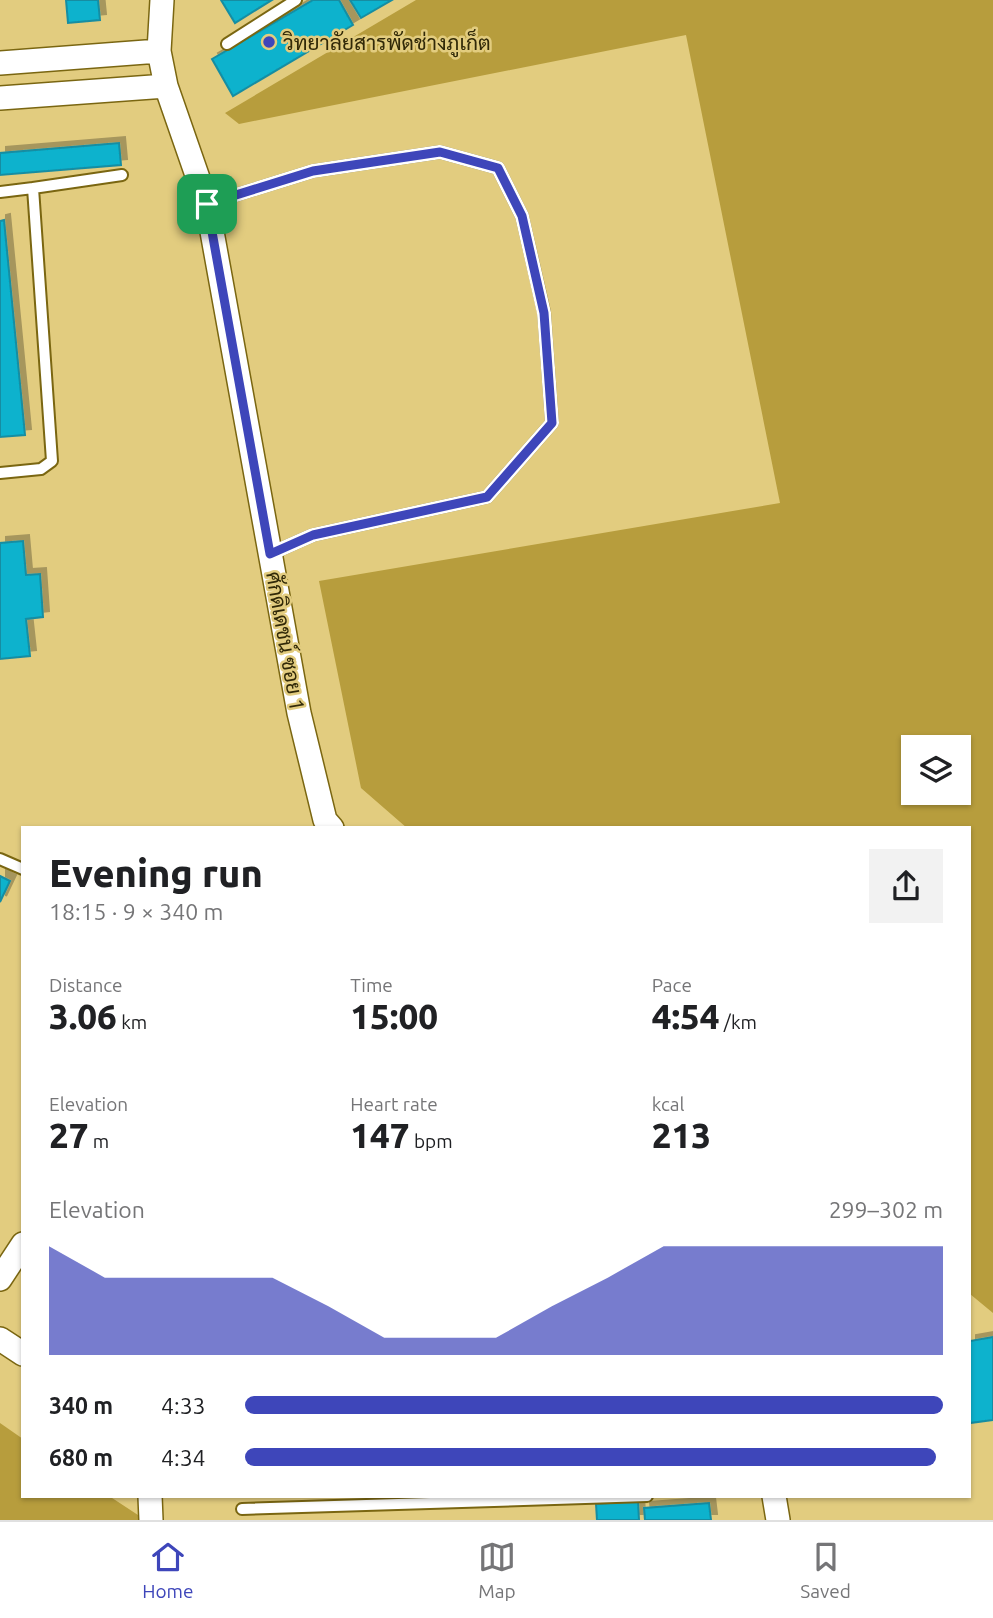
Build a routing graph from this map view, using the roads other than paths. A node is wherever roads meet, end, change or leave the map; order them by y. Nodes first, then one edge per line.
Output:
1 (162, 0) edge
2 (296, 0) edge
3 (227, 44) dead end
4 (159, 51) junction
5 (0, 63) edge
6 (166, 86) junction
7 (0, 98) edge
8 (122, 175) dead end
9 (33, 188) junction
10 (0, 192) edge
11 (207, 204) junction
12 (0, 473) edge
13 (270, 554) junction
14 (330, 826) edge
15 (0, 859) edge
16 (21, 868) edge
17 (21, 1247) edge
18 (0, 1279) edge
19 (0, 1339) edge
20 (21, 1352) edge
21 (150, 1498) edge
22 (585, 1498) edge
23 (774, 1498) edge
24 (242, 1509) dead end
25 (150, 1520) edge
26 (778, 1520) edge

1 - 4 street, ศักดิเดชน์ ซอย 1
2 - 3 lane
4 - 5 street
4 - 6 street, ศักดิเดชน์ ซอย 1
6 - 7 street
6 - 11 street, ศักดิเดชน์ ซอย 1
8 - 9 lane
9 - 10 lane
9 - 12 lane
11 - 13 street, ศักดิเดชน์ ซอย 1
11 - 13 lane
13 - 14 street, ศักดิเดชน์ ซอย 1
15 - 16 lane
17 - 18 street
19 - 20 street
21 - 25 street
22 - 24 lane
23 - 26 street

